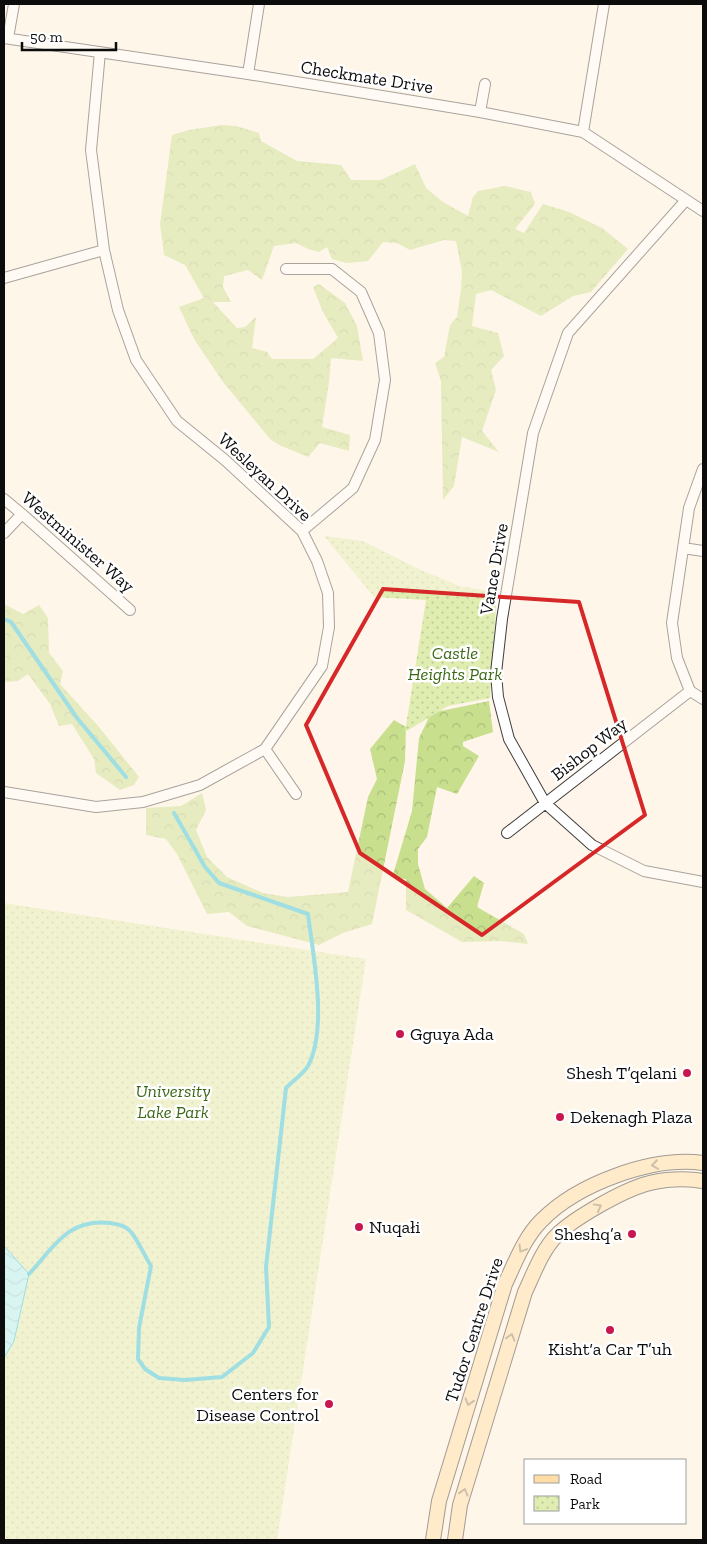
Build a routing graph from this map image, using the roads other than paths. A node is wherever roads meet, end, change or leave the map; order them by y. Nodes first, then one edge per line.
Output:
1 (14, 4) edge
2 (259, 4) edge
3 (604, 4) edge
4 (6, 38) edge
5 (100, 52) junction
6 (248, 74) junction
7 (485, 84) dead end
8 (480, 112) junction
9 (583, 132) junction
10 (686, 200) junction
11 (703, 211) edge
12 (104, 250) junction
13 (286, 269) dead end
14 (4, 278) edge
15 (703, 469) edge
16 (4, 499) edge
17 (22, 514) junction
18 (302, 531) junction
19 (4, 533) edge
20 (683, 548) junction
21 (703, 551) edge
22 (130, 610) dead end
23 (690, 691) junction
24 (703, 699) edge
25 (265, 749) junction
26 (4, 792) edge
27 (296, 794) dead end
28 (546, 804) junction
29 (507, 833) dead end
30 (703, 882) edge
31 (703, 1163) edge
32 (703, 1181) edge
33 (433, 1540) edge
34 (455, 1540) edge

1 - 4 street
2 - 6 street
3 - 9 street
4 - 5 street, Checkmate Drive
5 - 6 street, Checkmate Drive
5 - 12 street, Wesleyan Drive
6 - 8 street, Checkmate Drive
7 - 8 street
8 - 9 street, Checkmate Drive
9 - 10 street, Checkmate Drive
10 - 11 street, Checkmate Drive
10 - 28 street, Vance Drive
12 - 14 street
12 - 18 street, Wesleyan Drive
13 - 18 street
15 - 20 street
16 - 17 street, Westminister Way
17 - 19 street
17 - 22 street, Westminister Way
18 - 25 street, Wesleyan Drive
20 - 21 street
20 - 23 street
23 - 24 street
23 - 28 street, Bishop Way
25 - 26 street, Wesleyan Drive
25 - 27 street
28 - 29 street, Bishop Way
28 - 30 street, Vance Drive
31 -> 33 street, Tudor Centre Drive
34 -> 32 street, Tudor Centre Drive

